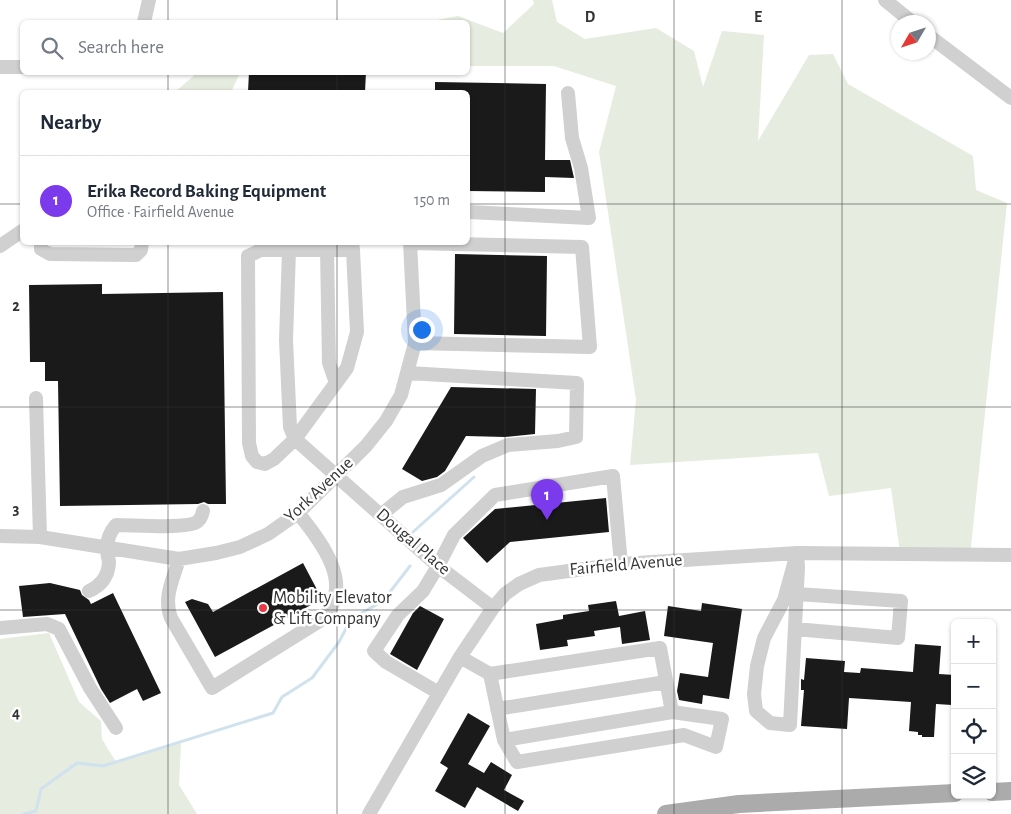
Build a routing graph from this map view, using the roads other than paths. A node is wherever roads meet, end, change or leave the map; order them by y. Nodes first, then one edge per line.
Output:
1 (149, 0) edge
2 (885, 0) edge
3 (903, 15) edge
4 (144, 20) edge
5 (936, 41) edge
6 (0, 67) edge
7 (20, 67) edge
8 (568, 93) dead end
9 (1011, 98) edge
10 (470, 212) edge
11 (20, 232) edge
12 (470, 244) edge
13 (41, 245) edge
14 (142, 245) edge
15 (410, 245) edge
16 (0, 246) edge
17 (352, 246) edge
18 (327, 249) junction
19 (289, 250) junction
20 (415, 343) junction
21 (408, 373) junction
22 (336, 383) junction
23 (36, 398) dead end
24 (295, 439) junction
25 (335, 476) junction
26 (203, 510) dead end
27 (298, 513) junction
28 (382, 514) junction
29 (0, 536) edge
30 (40, 537) junction
31 (107, 547) junction
32 (797, 553) junction
33 (1011, 555) edge
34 (179, 559) junction
35 (621, 564) junction
36 (438, 566) junction
37 (89, 591) dead end
38 (797, 594) junction
39 (493, 608) junction
40 (0, 628) edge
41 (795, 629) junction
42 (460, 657) junction
43 (490, 674) junction
44 (666, 682) junction
45 (438, 694) junction
46 (498, 709) junction
47 (672, 712) junction
48 (116, 728) dead end
49 (504, 740) junction
50 (1011, 791) edge
51 (996, 792) edge
52 (951, 794) edge
53 (369, 814) edge
54 (666, 814) edge

1 - 4 street
2 - 3 street
5 - 9 street
6 - 7 street
8 - 10 street
11 - 16 street
12 - 20 street
13 - 14 street
15 - 20 street, York Avenue
17 - 18 street
17 - 22 street
18 - 19 street
18 - 22 street
19 - 24 street
19 - 24 street
20 - 21 street, York Avenue
21 - 25 street, York Avenue
21 - 28 street
22 - 24 street
23 - 30 street
24 - 25 street, Dougal Place
25 - 27 street, York Avenue
25 - 28 street, Dougal Place
26 - 31 street
27 - 34 street, York Avenue
27 - 34 street
28 - 36 street, Dougal Place
29 - 30 street, York Avenue
30 - 31 street, York Avenue
31 - 34 street, York Avenue
31 - 37 street
32 - 33 street, Fairfield Avenue
32 - 35 street, Fairfield Avenue
32 - 38 street
32 - 41 street
35 - 36 street
35 - 39 street, Fairfield Avenue
36 - 39 street, Dougal Place
36 - 45 street
38 - 41 street
38 - 41 street
39 - 42 street, Fairfield Avenue
40 - 48 street
42 - 43 street
42 - 45 street, Fairfield Avenue
43 - 44 street
43 - 46 street
44 - 46 street
44 - 47 street
45 - 53 street, Fairfield Avenue
46 - 49 street
47 - 49 street
47 - 49 street
50 - 51 main road
52 - 54 main road

